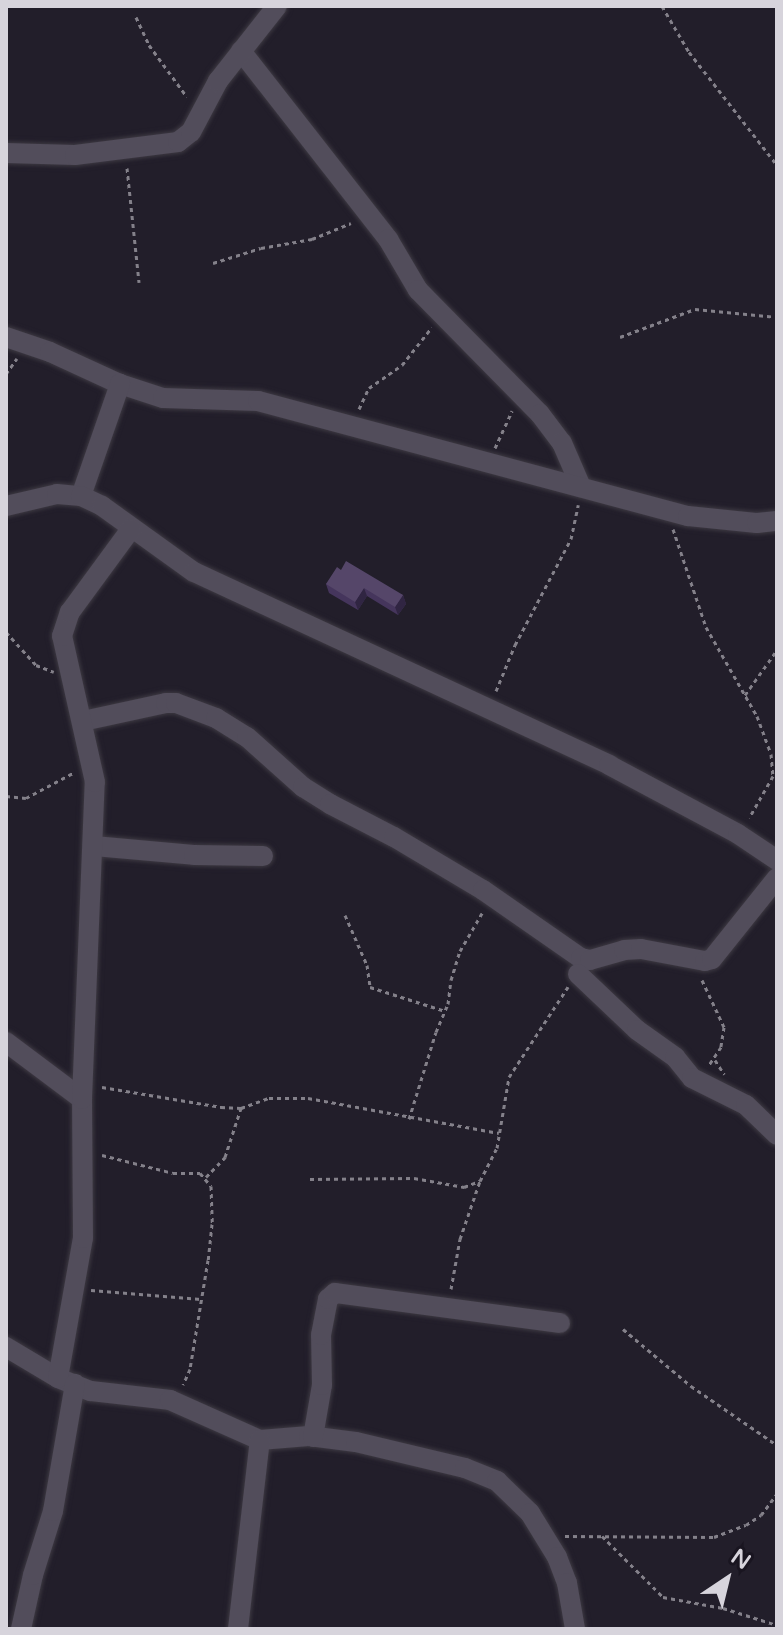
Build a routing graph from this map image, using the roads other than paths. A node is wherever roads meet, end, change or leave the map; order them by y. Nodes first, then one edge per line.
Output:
1 (277, 6) edge
2 (241, 51) junction
3 (6, 153) edge
4 (6, 337) edge
5 (120, 384) junction
6 (581, 487) junction
7 (81, 496) junction
8 (6, 506) edge
9 (777, 521) edge
10 (131, 529) junction
11 (83, 721) junction
12 (94, 846) junction
13 (263, 856) dead end
14 (777, 860) edge
15 (777, 878) edge
16 (578, 974) road end
17 (6, 1042) edge
18 (82, 1091) junction
19 (777, 1135) edge
20 (560, 1323) dead end
21 (6, 1347) edge
22 (67, 1381) junction
23 (313, 1437) junction
24 (260, 1440) junction
25 (21, 1629) edge
26 (238, 1629) edge
27 (575, 1629) edge

1 - 2 street
2 - 3 street
2 - 6 street
4 - 5 street
5 - 6 street
5 - 7 street
6 - 9 street
7 - 8 street
7 - 10 street
10 - 11 street
10 - 14 street
11 - 12 street
11 - 15 street
12 - 13 street
12 - 18 street
16 - 19 street
17 - 18 street
18 - 22 street
20 - 23 street
21 - 22 street
22 - 24 street
22 - 25 street
23 - 24 street
23 - 27 street
24 - 26 street

